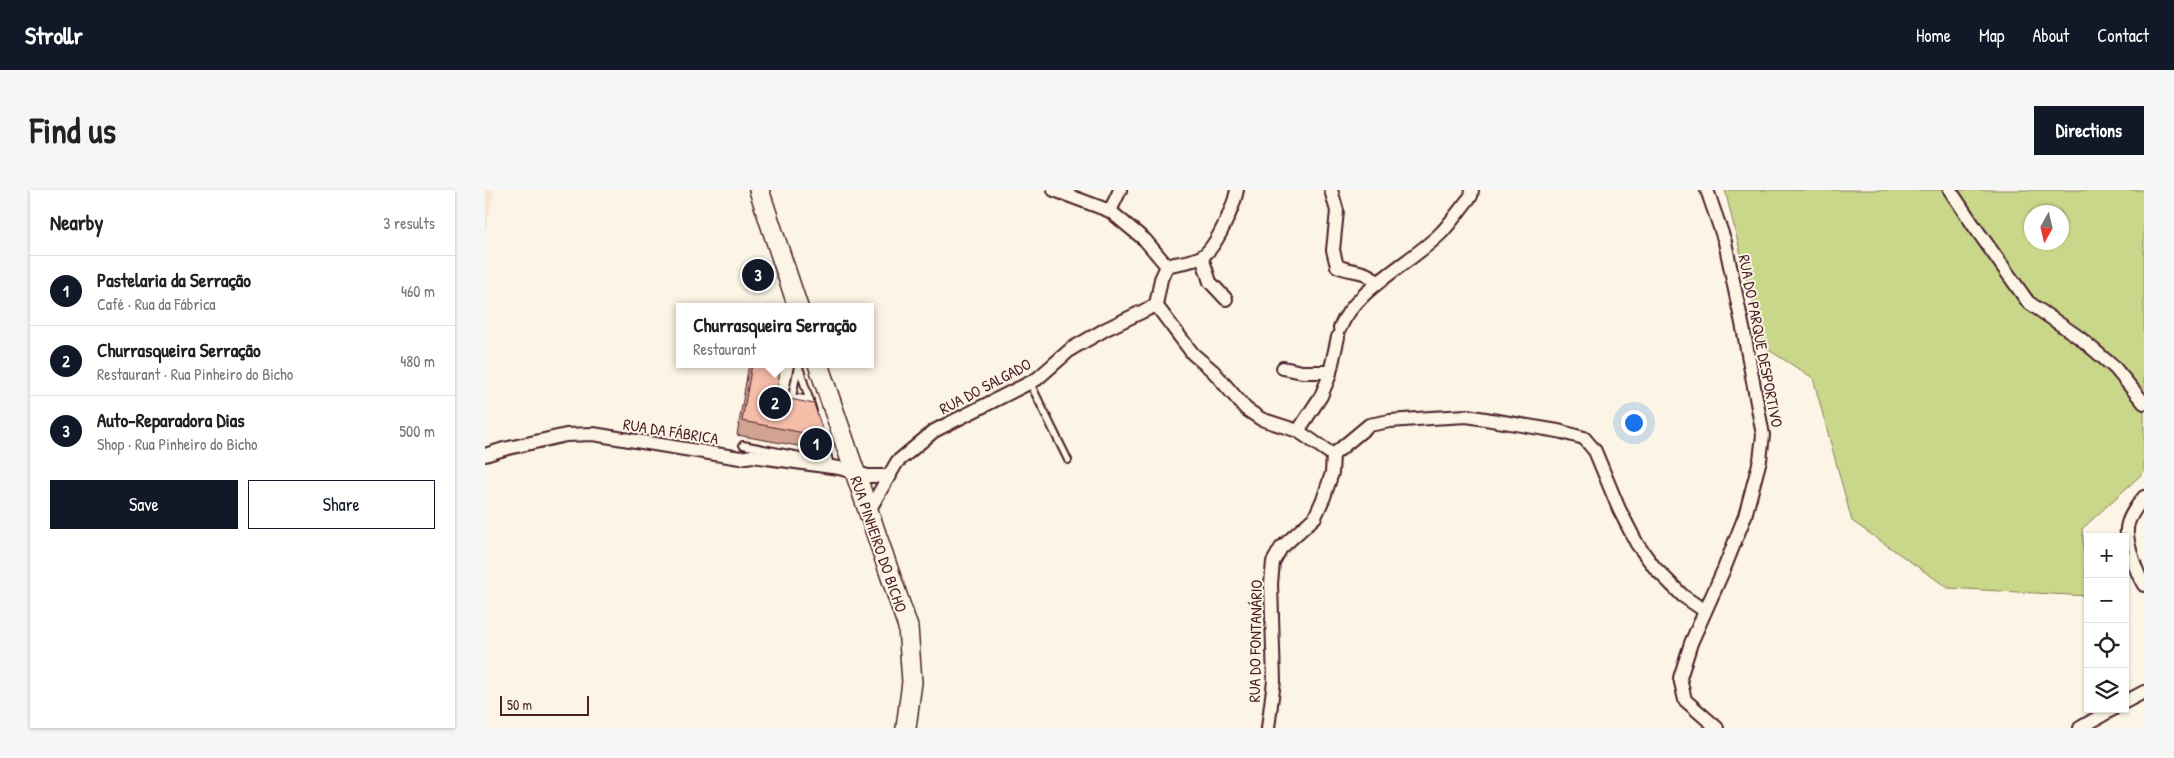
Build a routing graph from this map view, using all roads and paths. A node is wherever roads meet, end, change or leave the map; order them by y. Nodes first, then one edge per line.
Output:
1 (759, 190) edge
2 (1054, 190) edge
3 (1120, 190) edge
4 (1237, 190) edge
5 (1331, 190) edge
6 (1472, 190) edge
7 (1707, 190) edge
8 (1951, 190) edge
9 (1110, 211) junction
10 (1201, 257) junction
11 (1167, 266) junction
12 (1377, 283) junction
13 (1226, 299) dead end
14 (795, 303) edge
15 (1156, 305) junction
16 (797, 368) edge
17 (799, 368) edge
18 (819, 368) edge
19 (1283, 368) dead end
20 (1330, 372) junction
21 (1030, 382) junction
22 (810, 400) junction
23 (2144, 403) edge
24 (815, 417) edge
25 (818, 426) edge
26 (1298, 431) junction
27 (743, 445) dead end
28 (485, 455) edge
29 (1333, 456) junction
30 (1069, 460) dead end
31 (829, 461) junction
32 (853, 469) junction
33 (890, 476) junction
34 (2144, 497) edge
35 (868, 512) junction
36 (2144, 585) edge
37 (1705, 611) junction
38 (2144, 692) edge
39 (2129, 700) edge
40 (2106, 713) edge
41 (905, 728) edge
42 (1268, 728) edge
43 (1717, 728) edge
44 (2080, 728) edge

1 - 14 main road
2 - 9 street
3 - 9 street
4 - 10 street
5 - 12 street
6 - 12 street
7 - 37 street, RUA DO PARQUE DESPORTIVO
8 - 23 street
9 - 11 street
10 - 11 street
10 - 13 street
11 - 15 street
12 - 20 street
15 - 21 street, RUA DO SALGADO
15 - 26 street
16 - 22 lane
17 - 22 lane
18 - 32 main road, RUA PINHEIRO DO BICHO
19 - 20 street
20 - 26 street
21 - 30 lane
21 - 33 street, RUA DO SALGADO
22 - 24 lane
25 - 31 lane
26 - 29 street
27 - 31 lane
28 - 32 street, RUA DA FÁBRICA
29 - 37 street
29 - 42 street, RUA DO FONTANÁRIO
31 - 32 lane
32 - 33 street
32 - 35 main road, RUA PINHEIRO DO BICHO
33 - 35 street, RUA DO SALGADO
34 - 36 street
35 - 41 main road, RUA PINHEIRO DO BICHO
37 - 43 street, RUA DO PARQUE DESPORTIVO
38 - 39 street
40 - 44 street

